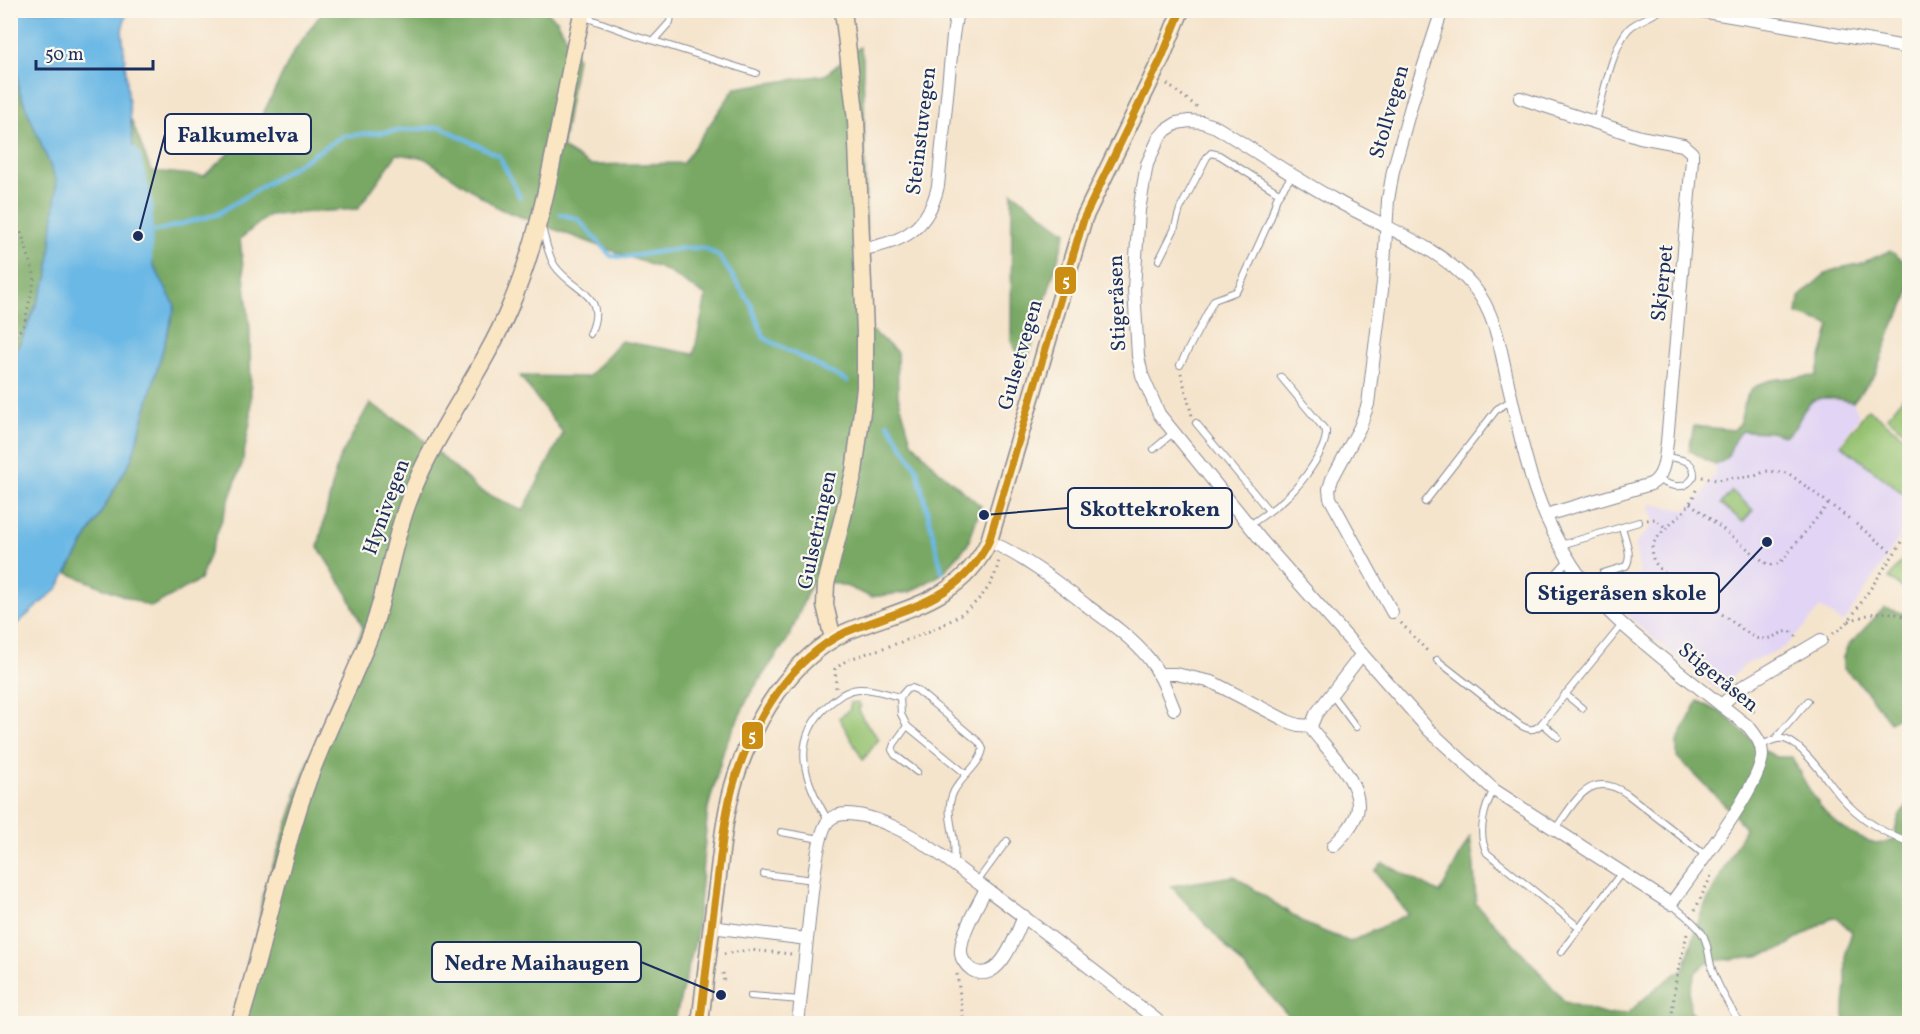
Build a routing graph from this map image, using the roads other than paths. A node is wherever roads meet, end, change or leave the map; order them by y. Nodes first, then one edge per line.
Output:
1 (672, 10) edge
2 (843, 10) edge
3 (957, 10) edge
4 (1181, 10) edge
5 (1442, 10) edge
6 (1661, 10) edge
7 (1695, 10) edge
8 (582, 13) edge
9 (654, 40) junction
10 (1910, 48) edge
11 (756, 73) dead end
12 (1520, 98) dead end
13 (1596, 122) junction
14 (1292, 176) junction
15 (1279, 193) junction
16 (539, 219) junction
17 (1387, 226) junction
18 (862, 249) junction
19 (1159, 260) dead end
20 (590, 334) dead end
21 (1180, 365) road end
22 (1281, 377) dead end
23 (1512, 400) junction
24 (1196, 423) road end
25 (1173, 433) junction
26 (1154, 449) dead end
27 (1665, 457) junction
28 (1658, 480) junction
29 (1425, 502) dead end
30 (1269, 511) junction
31 (1546, 515) junction
32 (1639, 522) road end
33 (1249, 525) junction
34 (1622, 527) junction
35 (995, 544) junction
36 (1561, 545) junction
37 (1569, 559) junction
38 (1603, 573) dead end
39 (1534, 598) dead end
40 (1392, 612) road end
41 (1623, 624) junction
42 (833, 639) junction
43 (1821, 640) road end
44 (1362, 654) junction
45 (1437, 660) road end
46 (1159, 674) junction
47 (1565, 694) junction
48 (1332, 695) junction
49 (900, 697) junction
50 (1808, 701) dead end
51 (1722, 705) junction
52 (1582, 708) dead end
53 (1174, 709) dead end
54 (1542, 723) junction
55 (907, 726) junction
56 (1311, 726) junction
57 (1356, 727) dead end
58 (1558, 737) dead end
59 (1776, 738) junction
60 (1761, 745) junction
61 (917, 772) dead end
62 (966, 774) junction
63 (1494, 790) junction
64 (828, 820) junction
65 (1556, 828) junction
66 (781, 832) dead end
67 (819, 839) junction
68 (1007, 841) dead end
69 (1910, 843) edge
70 (1333, 846) dead end
71 (1705, 855) junction
72 (954, 866) junction
73 (1622, 871) junction
74 (764, 874) dead end
75 (815, 880) junction
76 (982, 886) junction
77 (1671, 904) junction
78 (1024, 916) junction
79 (711, 927) junction
80 (1580, 928) junction
81 (807, 939) junction
82 (1561, 952) dead end
83 (751, 996) dead end
84 (801, 1000) junction
85 (239, 1023) edge
86 (700, 1023) edge
87 (798, 1023) edge
88 (1161, 1023) edge
89 (1740, 1023) edge

1 - 9 lane
2 - 18 street, Gulsetringen
3 - 18 street, Steinstuvegen
4 - 35 street, Gulsetvegen
5 - 17 street, Stollvegen
6 - 13 lane
7 - 10 street
8 - 9 lane
8 - 16 street, Hynivegen
9 - 11 lane
12 - 13 street, Skjerpet
13 - 27 street, Skjerpet
14 - 15 lane
14 - 17 street, Stigeråsen
14 - 25 street, Stigeråsen
15 - 19 lane
15 - 21 lane
16 - 20 lane
16 - 85 street, Hynivegen
17 - 23 street, Stigeråsen
17 - 40 street
18 - 42 street, Gulsetringen
22 - 30 lane
23 - 29 lane
23 - 31 street, Stigeråsen
24 - 30 lane
25 - 26 lane
25 - 33 street, Stigeråsen
27 - 28 street, Skjerpet
27 - 28 lane
28 - 31 street
30 - 33 lane
31 - 36 street, Stigeråsen
32 - 34 lane
33 - 44 street, Stigeråsen
34 - 36 lane
34 - 38 lane
35 - 42 street, Gulsetvegen
35 - 46 street
36 - 37 street, Stigeråsen
37 - 39 lane
37 - 41 street, Stigeråsen
41 - 47 lane
41 - 51 street, Stigeråsen
42 - 79 street
43 - 51 street
44 - 48 street
44 - 63 street, Stigeråsen
45 - 54 lane
46 - 53 street
46 - 56 street
47 - 52 lane
47 - 54 lane
48 - 56 street
48 - 57 lane
49 - 55 lane
49 - 62 lane
49 - 64 lane
50 - 59 lane
51 - 60 street, Stigeråsen
54 - 58 lane
55 - 61 lane
55 - 62 lane
56 - 70 street
59 - 60 lane
59 - 69 lane
60 - 71 street, Stigeråsen
62 - 72 lane
63 - 65 street, Stigeråsen
63 - 80 lane
64 - 67 street
64 - 72 street
65 - 71 lane
65 - 73 street, Stigeråsen
66 - 67 lane
67 - 75 street
68 - 76 lane
71 - 77 street, Stigeråsen
72 - 76 street
73 - 77 street, Stigeråsen
73 - 80 lane
74 - 75 lane
75 - 81 street
76 - 78 street
76 - 78 street
77 - 89 lane
78 - 88 street
79 - 81 street
79 - 86 street
80 - 82 lane
81 - 84 street
83 - 84 lane
84 - 87 street

